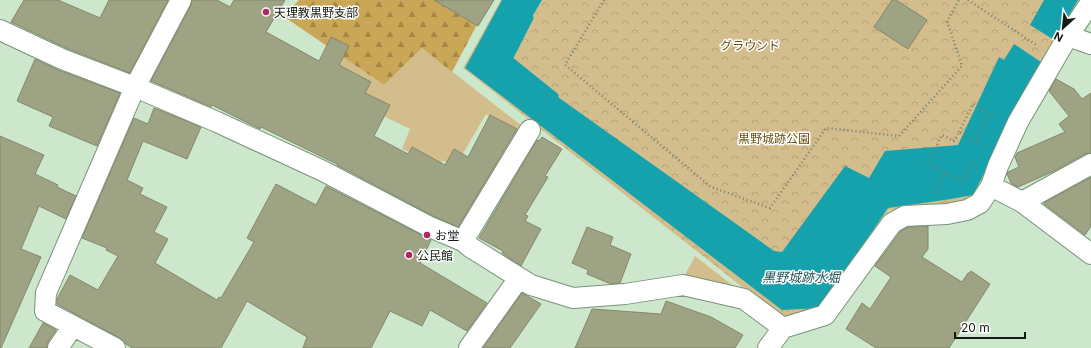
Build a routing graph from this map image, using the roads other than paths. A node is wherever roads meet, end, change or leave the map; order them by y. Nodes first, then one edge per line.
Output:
1 (180, 0) edge
2 (1091, 2) edge
3 (0, 30) edge
4 (1068, 36) junction
5 (1091, 44) edge
6 (135, 87) junction
7 (530, 130) dead end
8 (1091, 164) edge
9 (991, 186) junction
10 (1022, 202) junction
11 (463, 241) junction
12 (1091, 254) edge
13 (519, 278) junction
14 (73, 326) junction
15 (783, 328) junction
16 (58, 348) edge
17 (115, 348) edge
18 (469, 348) edge
19 (768, 348) edge

1 - 6 street
2 - 4 street
3 - 6 street
4 - 5 street
4 - 9 street
6 - 11 street
6 - 14 street
7 - 11 street
8 - 10 street
9 - 10 street
9 - 15 street
10 - 12 street
11 - 13 street
13 - 15 street
13 - 18 street
14 - 16 street
14 - 17 street
15 - 19 street

